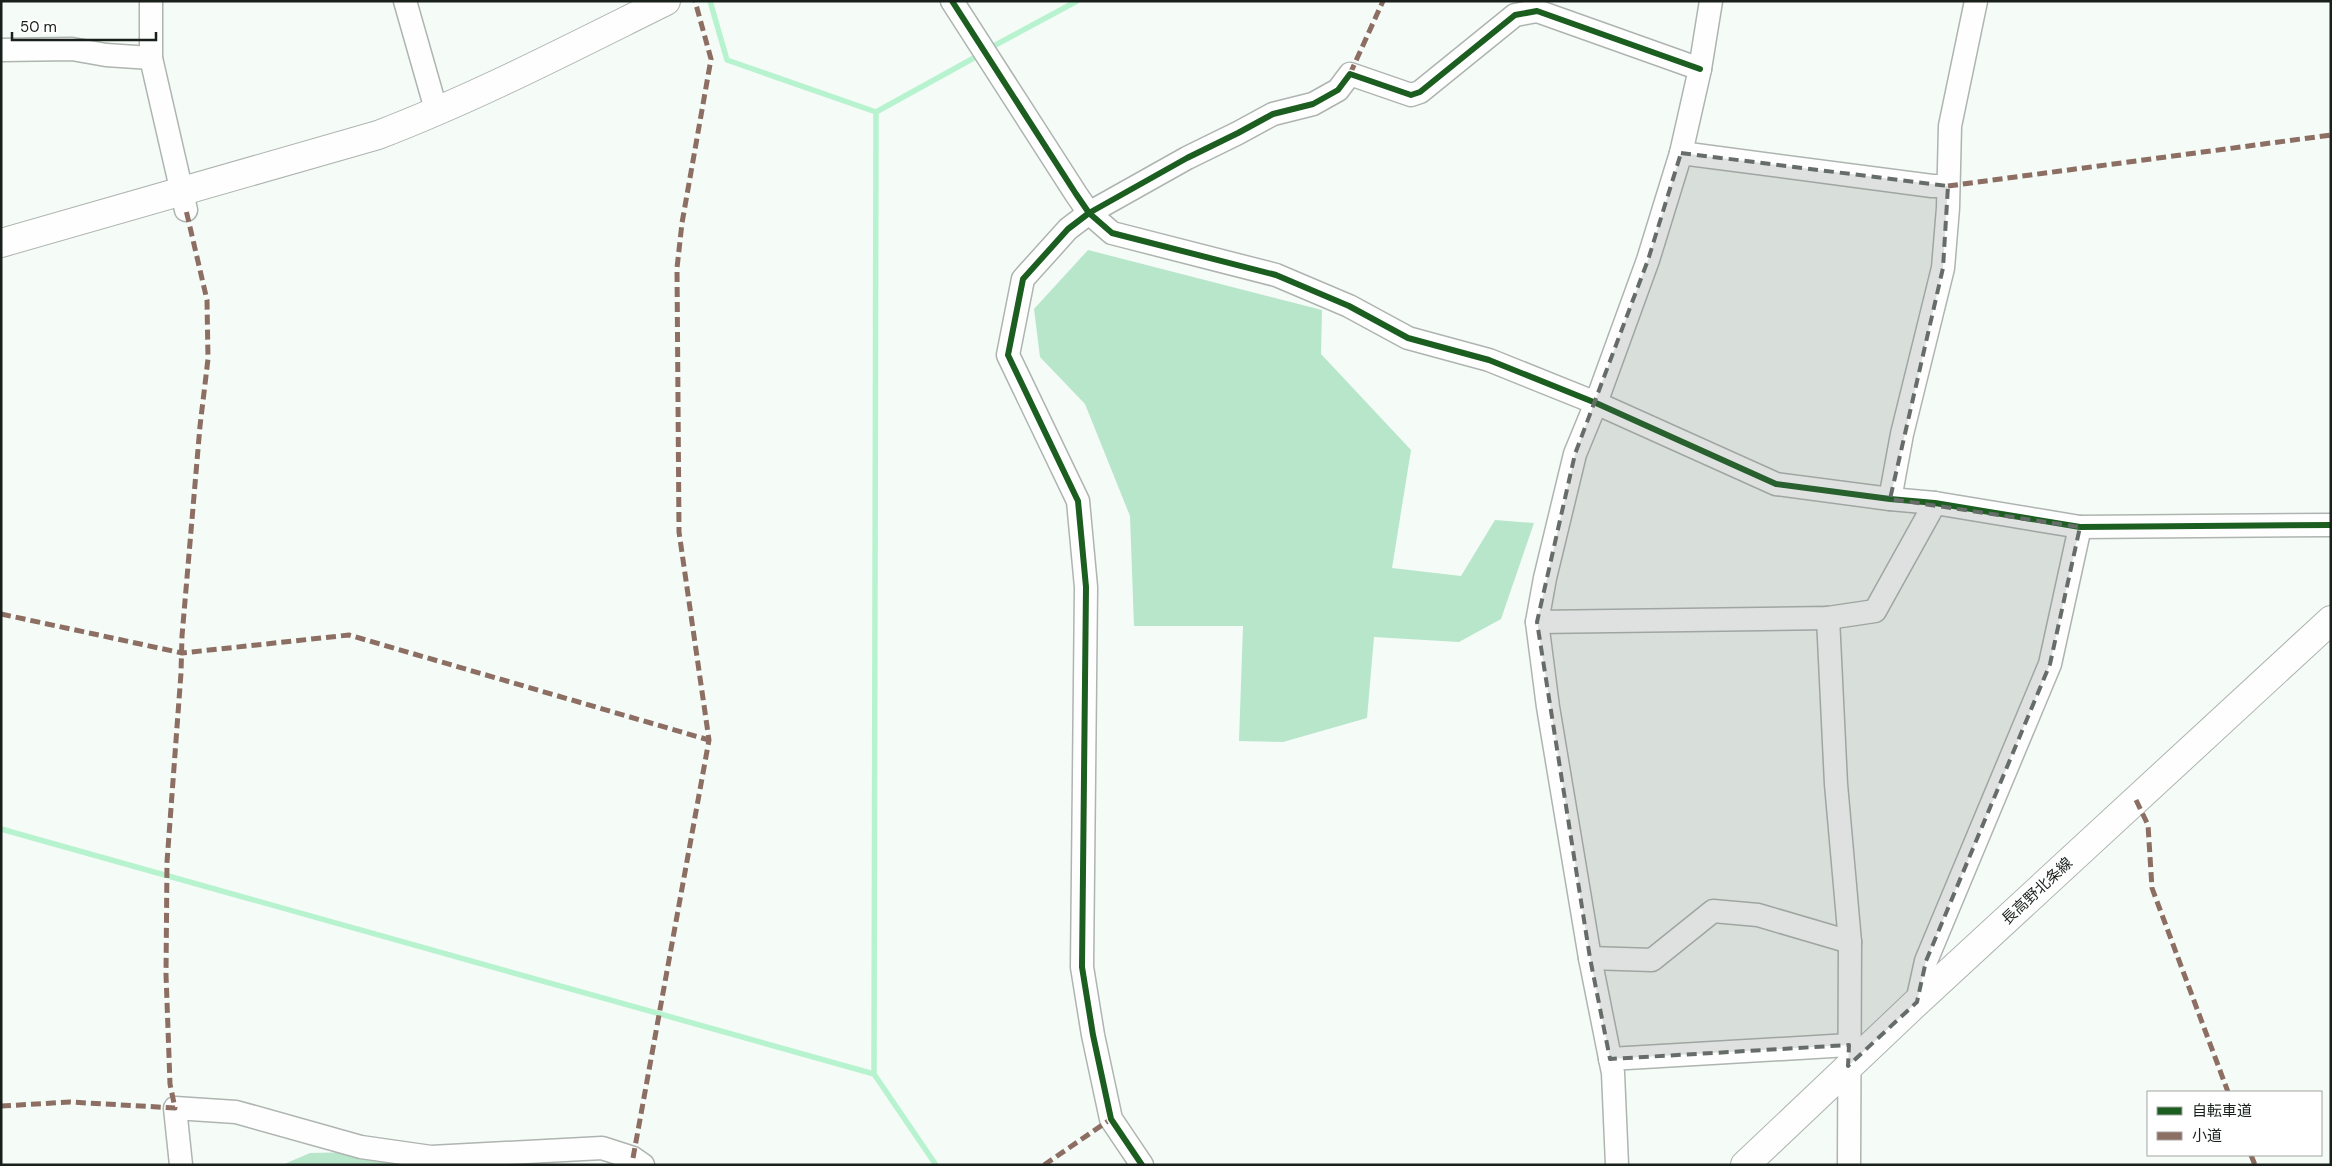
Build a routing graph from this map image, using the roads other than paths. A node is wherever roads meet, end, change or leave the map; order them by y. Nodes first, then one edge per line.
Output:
1 (151, 1) edge
2 (405, 1) edge
3 (666, 1) edge
4 (952, 1) edge
5 (1711, 1) edge
6 (1976, 1) edge
7 (1, 50) edge
8 (151, 58) junction
9 (1700, 69) junction
10 (437, 112) junction
11 (1681, 153) junction
12 (1948, 186) junction
13 (184, 201) junction
14 (1089, 213) junction
15 (1, 243) edge
16 (1596, 403) junction
17 (1890, 499) junction
18 (1935, 503) junction
19 (2331, 525) edge
20 (2080, 527) junction
21 (1828, 618) junction
22 (2331, 620) edge
23 (1537, 622) junction
24 (1850, 942) junction
25 (1590, 958) junction
26 (1916, 1002) junction
27 (1848, 1056) junction
28 (1610, 1059) junction
29 (181, 1165) edge
30 (643, 1165) edge
31 (1142, 1165) edge
32 (1617, 1165) edge
33 (1745, 1165) edge
34 (1849, 1165) edge

1 - 8 street
2 - 10 street
3 - 10 main road
4 - 14 street
5 - 9 street
6 - 12 street
7 - 8 street
8 - 13 street
9 - 11 street
9 - 14 street
10 - 13 main road
11 - 12 street
11 - 16 street
12 - 17 street
13 - 15 main road
14 - 16 street
14 - 31 street
16 - 17 street
16 - 23 street
17 - 18 street
18 - 20 street
18 - 21 street
19 - 20 street
20 - 26 street
21 - 23 street
21 - 24 street
22 - 26 main road, 長高野北条線
23 - 25 street
24 - 25 street
24 - 27 street
25 - 28 street
26 - 27 main road, 長高野北条線
27 - 28 street
27 - 33 main road, 長高野北条線
27 - 34 street
28 - 32 street
29 - 30 street

